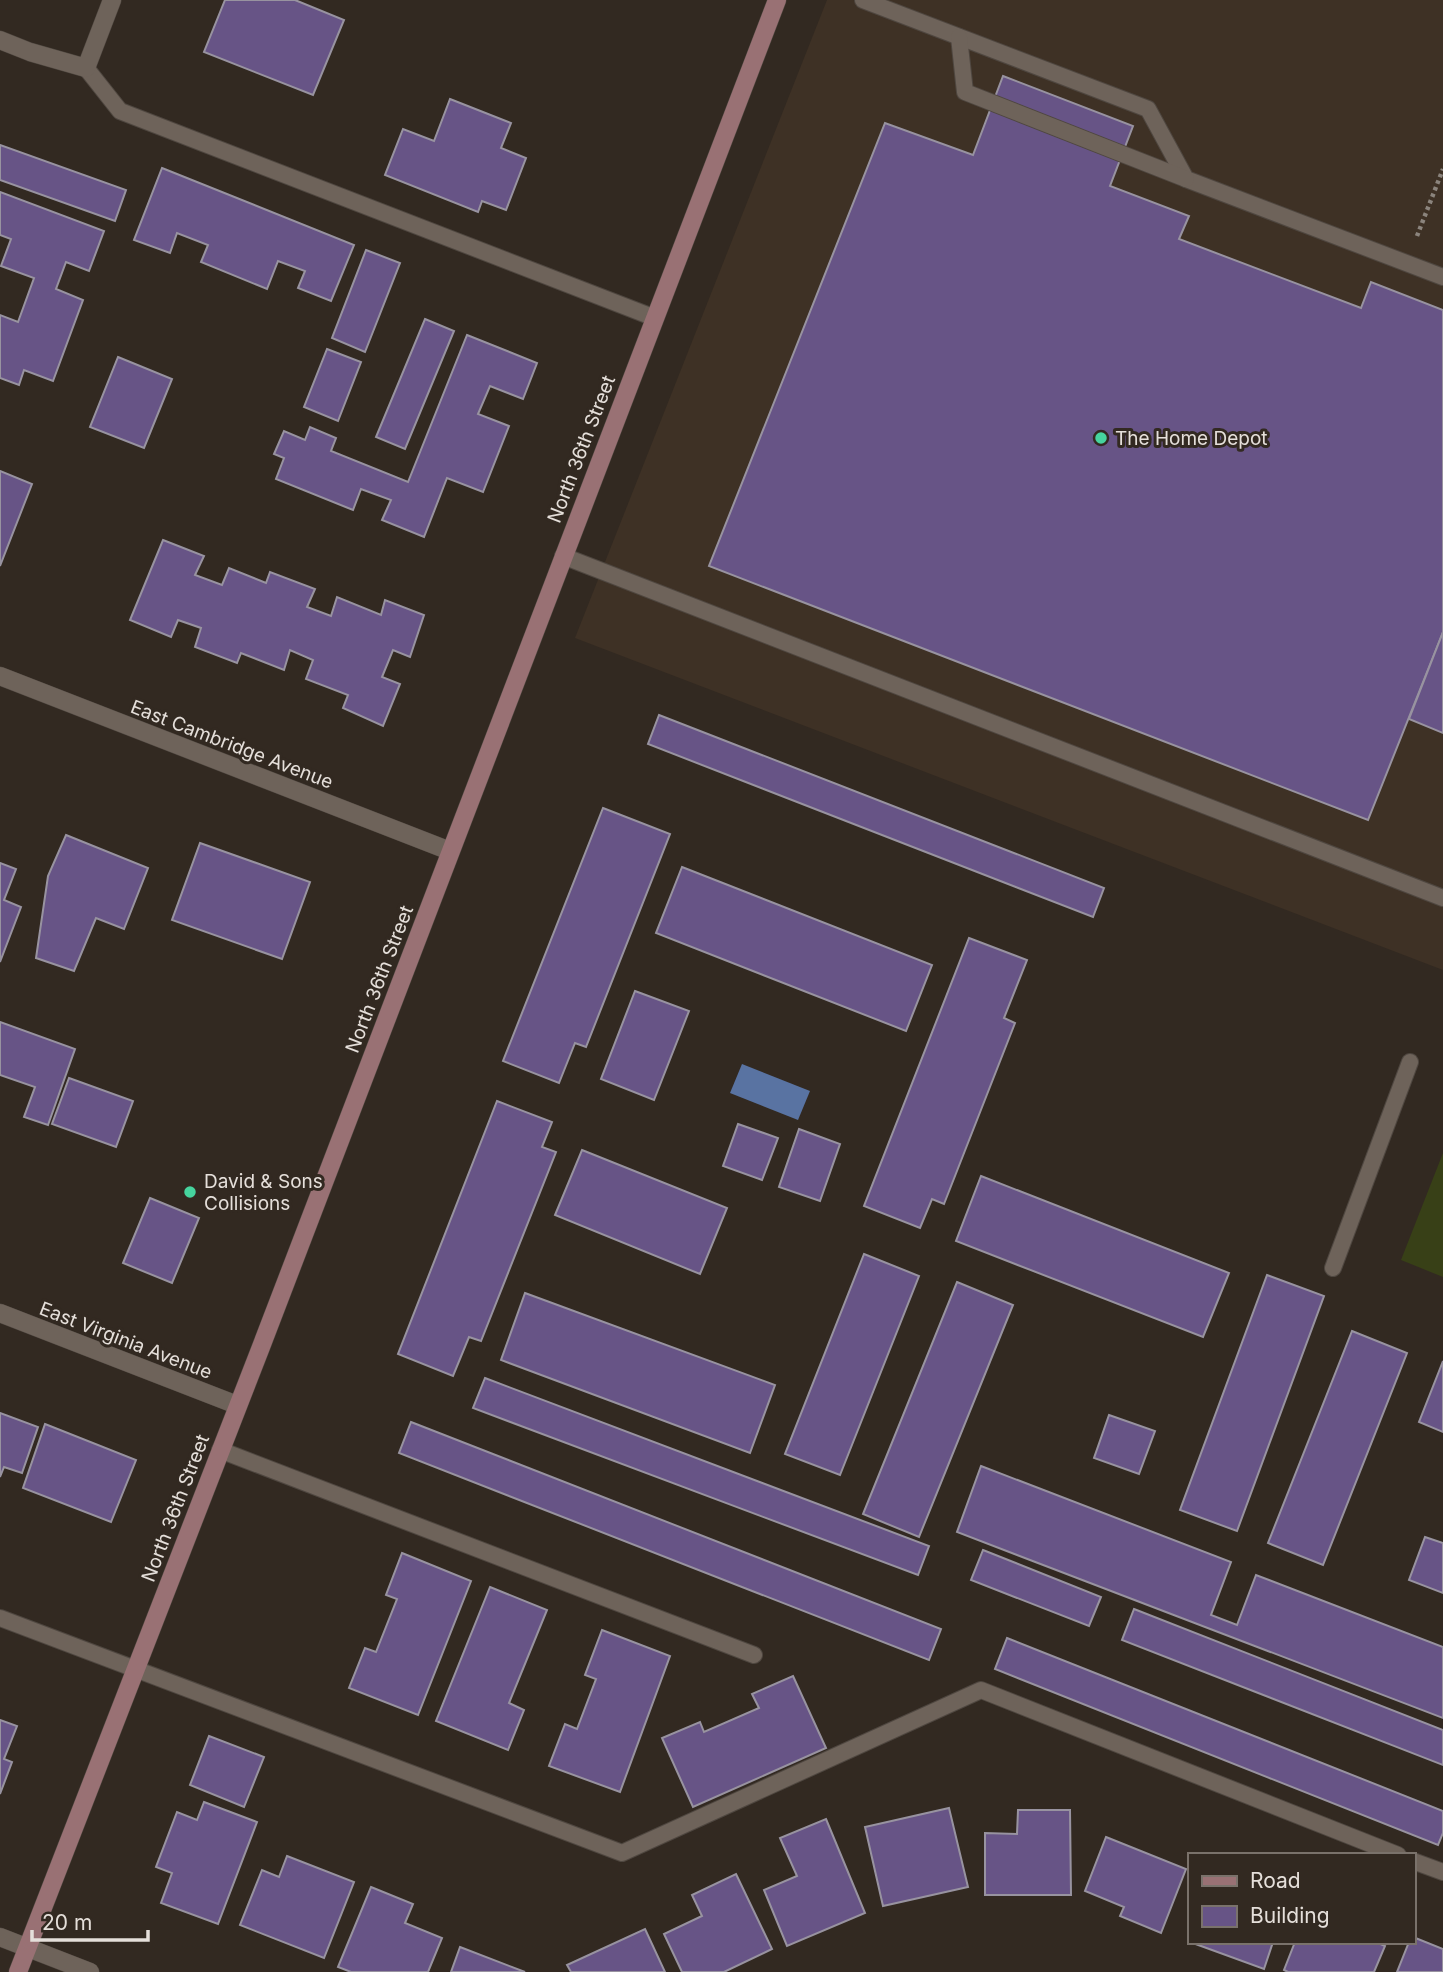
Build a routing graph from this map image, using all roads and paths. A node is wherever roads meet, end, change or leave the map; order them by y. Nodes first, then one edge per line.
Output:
1 (112, 0) edge
2 (777, 0) edge
3 (863, 0) edge
4 (959, 37) junction
5 (0, 40) edge
6 (86, 68) junction
7 (1443, 169) edge
8 (1186, 179) junction
9 (1406, 263) junction
10 (1443, 277) edge
11 (654, 317) junction
12 (563, 556) junction
13 (0, 676) edge
14 (450, 851) junction
15 (1443, 898) edge
16 (1410, 1062) dead end
17 (1334, 1268) dead end
18 (0, 1313) edge
19 (237, 1405) junction
20 (220, 1450) junction
21 (0, 1618) edge
22 (754, 1655) dead end
23 (134, 1670) junction
24 (1393, 1853) edge
25 (1415, 1862) edge
26 (1443, 1872) edge
27 (0, 1937) edge
28 (27, 1948) junction
29 (18, 1972) edge
30 (90, 1972) edge

1 - 6 street
2 - 11 main road, North 36th Street
3 - 4 lane
4 - 8 lane
4 - 8 lane
5 - 6 street
6 - 11 lane
7 - 9 path
8 - 9 lane
9 - 10 lane
11 - 12 main road, North 36th Street
12 - 14 main road, North 36th Street
12 - 15 lane
13 - 14 street, East Cambridge Avenue
14 - 19 main road, North 36th Street
16 - 17 lane
18 - 19 street, East Virginia Avenue
19 - 20 main road, North 36th Street
20 - 22 lane
20 - 23 main road, North 36th Street
21 - 23 lane
23 - 24 lane
23 - 28 main road, North 36th Street
25 - 26 lane
27 - 28 street
28 - 29 main road, North 36th Street
28 - 30 street

